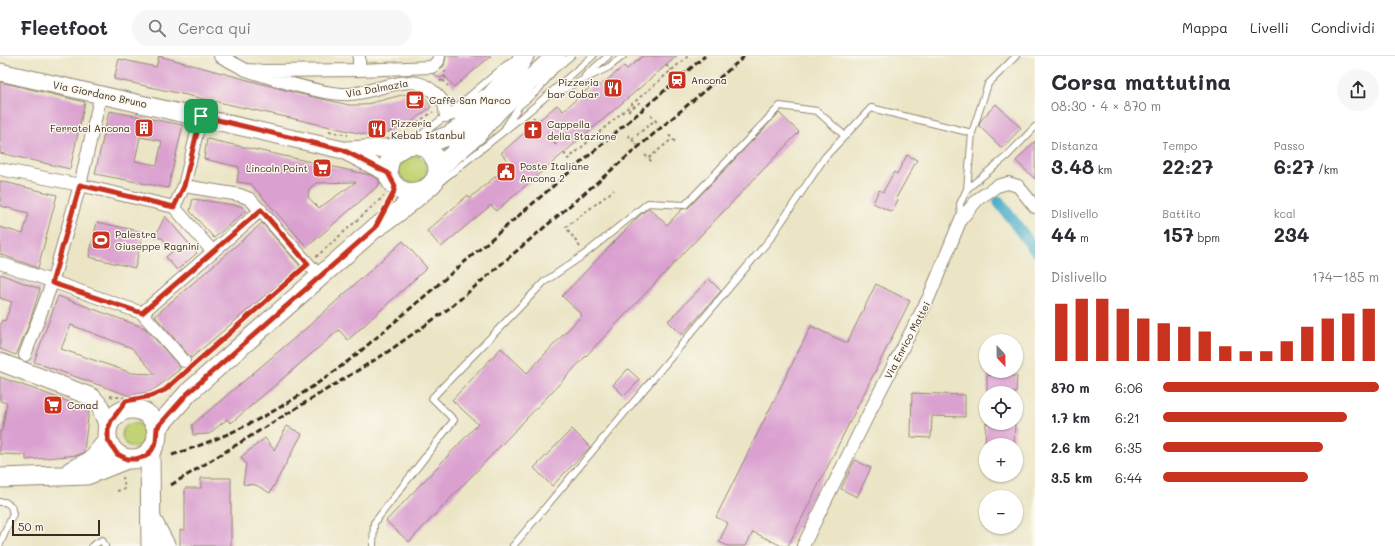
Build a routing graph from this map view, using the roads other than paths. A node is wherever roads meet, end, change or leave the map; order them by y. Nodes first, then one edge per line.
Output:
1 (359, 56) edge
2 (439, 56) edge
3 (524, 56) edge
4 (556, 56) edge
5 (571, 56) edge
6 (593, 56) edge
7 (608, 56) edge
8 (623, 56) edge
9 (1016, 56) edge
10 (223, 57) edge
11 (246, 70) junction
12 (359, 70) junction
13 (0, 72) edge
14 (581, 80) junction
15 (501, 84) junction
16 (534, 85) junction
17 (101, 94) junction
18 (545, 98) junction
19 (201, 116) junction
20 (446, 116) junction
21 (1035, 127) edge
22 (502, 132) junction
23 (972, 134) junction
24 (844, 136) junction
25 (410, 146) junction
26 (343, 150) junction
27 (438, 168) junction
28 (0, 169) edge
29 (391, 180) junction
30 (80, 185) junction
31 (184, 186) junction
32 (967, 189) junction
33 (425, 190) junction
34 (174, 207) junction
35 (1035, 207) edge
36 (261, 210) junction
37 (961, 219) junction
38 (375, 228) junction
39 (212, 252) junction
40 (0, 263) edge
41 (314, 271) junction
42 (52, 283) junction
43 (142, 313) junction
44 (25, 355) dead end
45 (0, 362) edge
46 (185, 366) road end
47 (188, 393) junction
48 (138, 405) junction
49 (111, 428) junction
50 (157, 428) junction
51 (150, 452) junction
52 (129, 459) junction
53 (64, 475) junction
54 (0, 478) edge
55 (0, 502) edge
56 (151, 513) junction
57 (0, 544) edge
58 (92, 546) edge
59 (105, 546) edge
60 (151, 546) edge
61 (165, 546) edge
62 (373, 546) edge
63 (513, 546) edge
64 (803, 546) edge

1 - 12 street, Via Dalmazia
2 - 12 street, Via Dalmazia
3 - 15 main road
3 - 20 lane
4 - 16 main road
5 - 16 lane
6 - 18 lane
7 - 14 lane
8 - 14 lane
9 - 23 lane
10 - 11 street, Via Dalmazia
11 - 12 street, Via Dalmazia
11 - 20 street, Via Dalmazia
13 - 17 main road, Via Giordano Bruno
14 - 18 lane
15 - 20 street
15 - 25 main road
16 - 22 lane
16 - 27 main road
17 - 19 main road, Via Giordano Bruno
17 - 30 street
18 - 22 lane
19 - 26 main road, Via Giordano Bruno
19 - 31 street
20 - 25 lane
21 - 32 lane
22 - 33 lane
23 - 24 lane
23 - 32 lane
24 - 62 lane
24 - 63 lane
25 - 26 main road, Via Giordano Bruno
25 - 27 main road
25 - 29 main road
26 - 29 main road, Via Giordano Bruno
27 - 33 main road
28 - 30 street
29 - 33 main road
29 - 38 main road
30 - 34 street
30 - 42 street
31 - 34 street
31 - 36 street
32 - 37 lane
33 - 38 main road
34 - 39 street
35 - 37 street, Via Enrico Mattei
36 - 39 street
36 - 41 street
37 - 64 street, Via Enrico Mattei
38 - 41 main road
39 - 43 street
40 - 42 street
41 - 47 main road
42 - 43 street
42 - 44 street
43 - 46 street
45 - 49 main road
47 - 48 main road
47 - 50 main road
48 - 49 main road
48 - 50 main road
49 - 52 main road
49 - 53 main road
50 - 51 main road
51 - 52 main road
51 - 56 main road
52 - 53 main road
52 - 56 main road
53 - 54 main road
55 - 57 lane
56 - 60 main road
56 - 61 highway
58 - 59 lane

